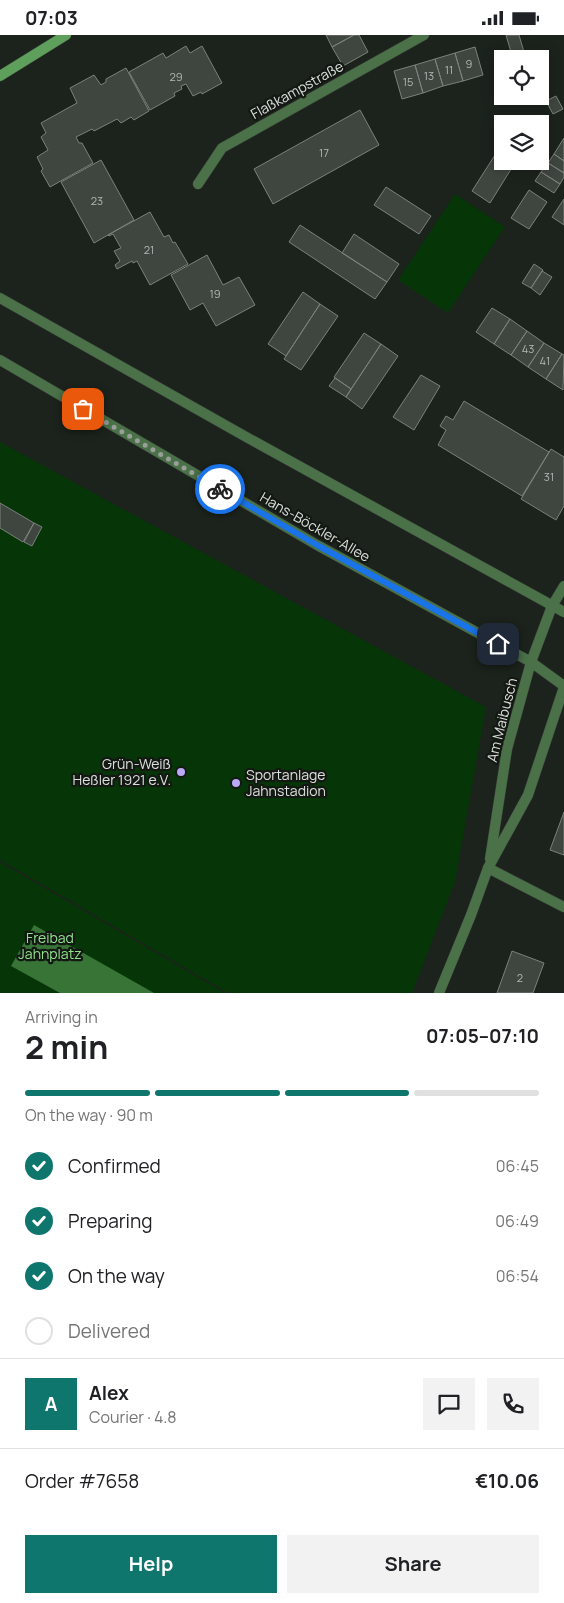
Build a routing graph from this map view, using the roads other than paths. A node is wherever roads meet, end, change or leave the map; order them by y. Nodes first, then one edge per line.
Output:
1 (66, 35) edge
2 (424, 35) edge
3 (0, 76) edge
4 (198, 184) dead end
5 (0, 298) edge
6 (0, 361) edge
7 (564, 586) edge
8 (552, 606) junction
9 (564, 612) edge
10 (531, 662) junction
11 (564, 687) edge
12 (488, 868) junction
13 (564, 907) edge
14 (439, 993) edge

1 - 3 main road
2 - 4 street, Flaßkampstraße
5 - 8 street
6 - 10 street, Hans-Böckler-Allee
7 - 8 street, Am Maibusch
8 - 9 street
8 - 10 street, Am Maibusch
10 - 11 street, Hans-Böckler-Allee
10 - 12 street, Am Maibusch
11 - 12 street, Am Maibusch
12 - 13 street
12 - 14 street, Am Maibusch

